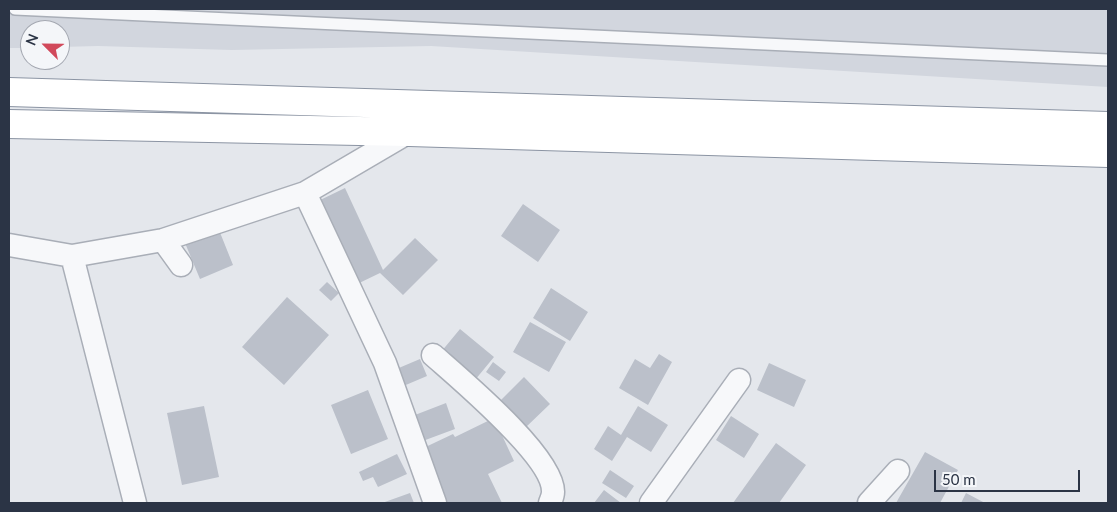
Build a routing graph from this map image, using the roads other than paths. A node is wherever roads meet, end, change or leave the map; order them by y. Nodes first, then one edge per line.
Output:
1 (16, 9) edge
2 (1108, 60) edge
3 (9, 92) edge
4 (9, 124) edge
5 (1108, 126) edge
6 (409, 132) junction
7 (1108, 153) edge
8 (305, 193) junction
9 (163, 240) junction
10 (9, 245) edge
11 (72, 256) junction
12 (181, 265) dead end
13 (433, 355) dead end
14 (739, 380) dead end
15 (898, 471) dead end
16 (135, 503) edge
17 (436, 503) edge
18 (550, 503) edge
19 (651, 503) edge
20 (869, 503) edge

1 - 2 lane
3 - 5 highway
4 - 6 highway
6 - 7 highway
6 - 8 street
8 - 9 street
8 - 17 street
9 - 11 street
9 - 12 street
10 - 11 street
11 - 16 street
13 - 18 street
14 - 19 street
15 - 20 street

